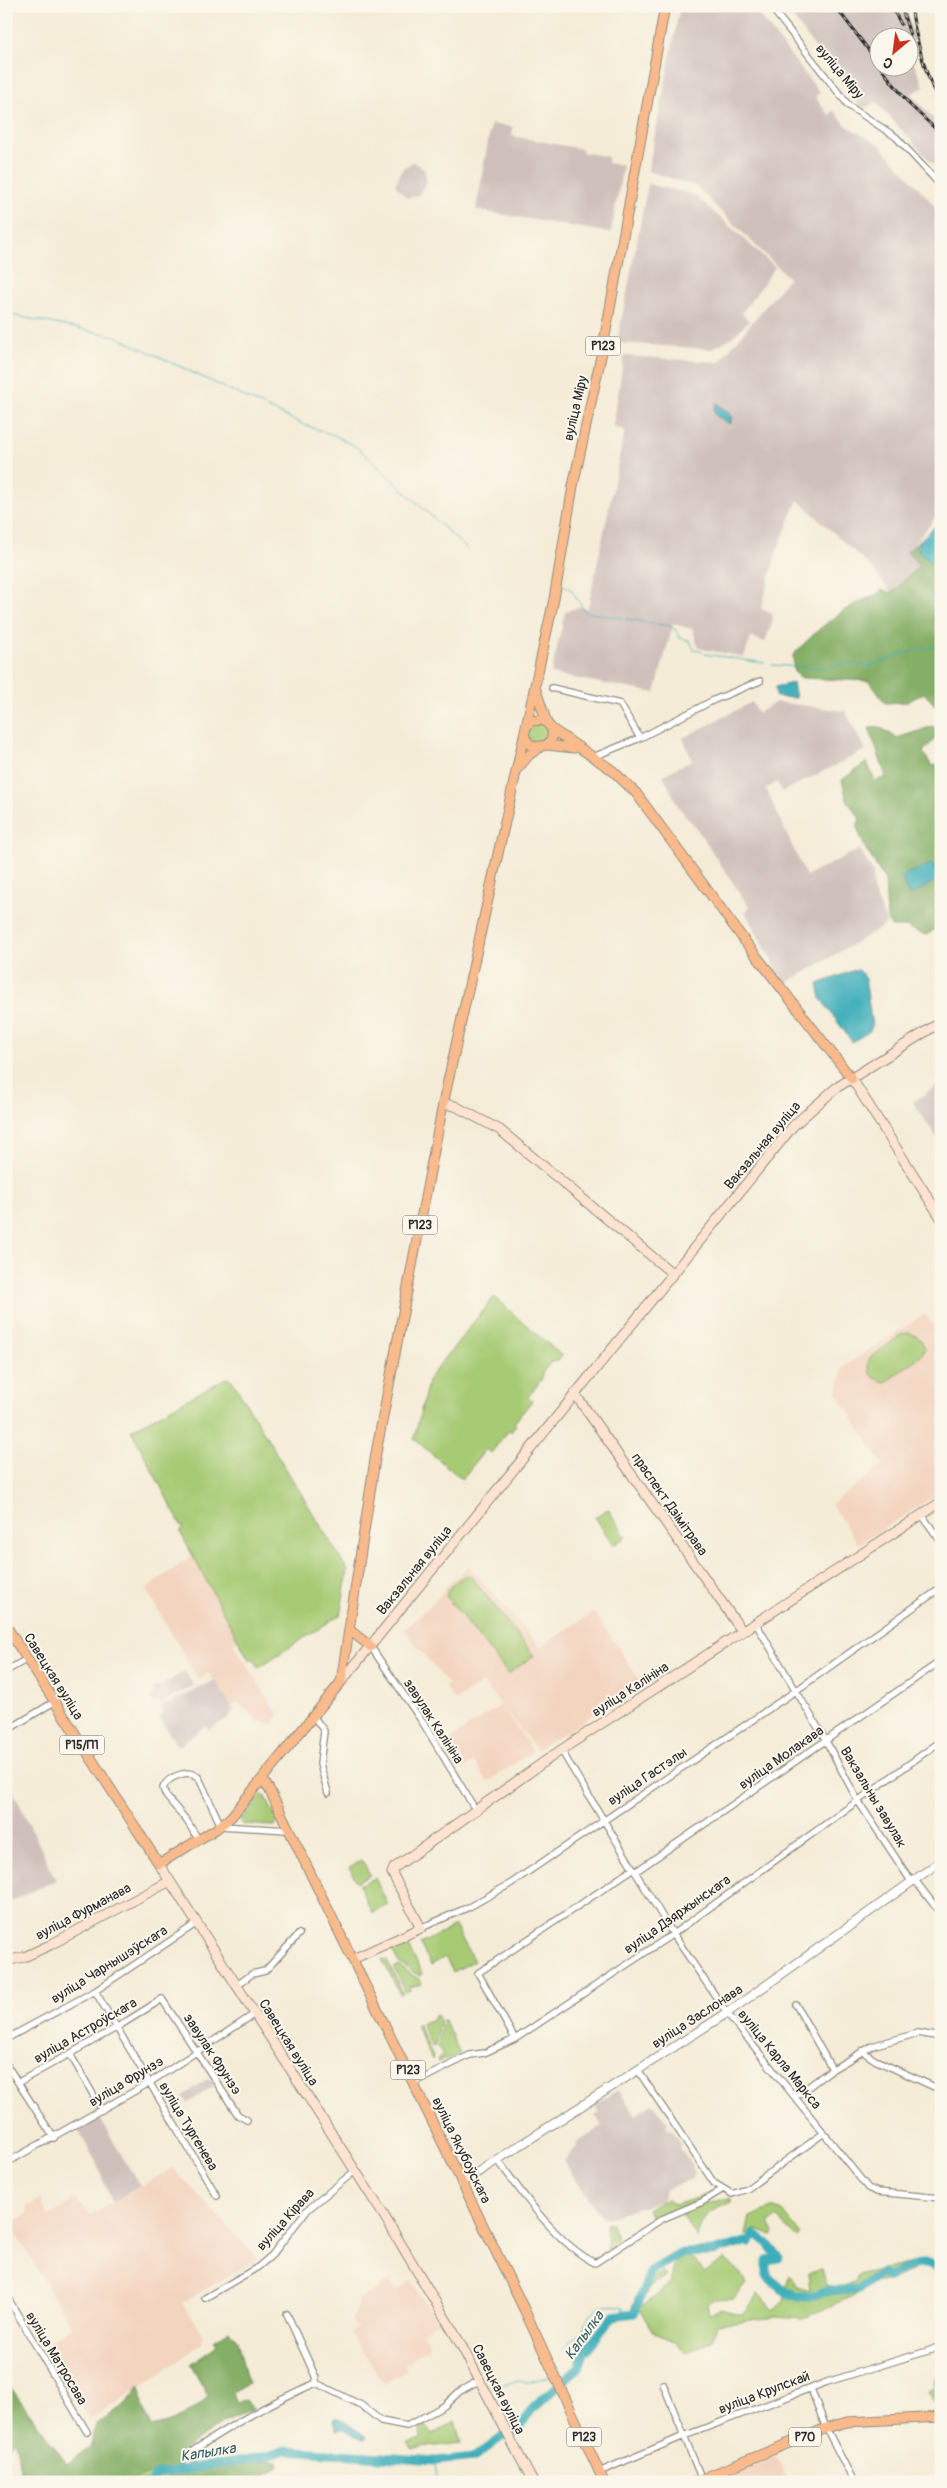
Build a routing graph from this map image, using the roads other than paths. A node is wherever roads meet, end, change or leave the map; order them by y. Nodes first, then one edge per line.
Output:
1 (665, 6) edge
2 (770, 6) edge
3 (941, 186) edge
4 (760, 682) dead end
5 (535, 685) junction
6 (552, 688) dead end
7 (550, 726) junction
8 (525, 731) junction
9 (640, 738) junction
10 (543, 746) junction
11 (582, 750) junction
12 (593, 757) junction
13 (516, 772) junction
14 (941, 1022) edge
15 (852, 1079) junction
16 (443, 1104) junction
17 (941, 1218) edge
18 (673, 1274) junction
19 (575, 1394) junction
20 (941, 1502) edge
21 (922, 1515) junction
22 (941, 1542) edge
23 (941, 1588) edge
24 (755, 1622) junction
25 (6, 1626) edge
26 (351, 1631) junction
27 (742, 1631) junction
28 (371, 1648) junction
29 (27, 1659) junction
30 (941, 1661) edge
31 (6, 1671) edge
32 (342, 1682) junction
33 (794, 1692) junction
34 (54, 1702) junction
35 (314, 1717) junction
36 (6, 1731) edge
37 (826, 1741) junction
38 (941, 1741) edge
39 (561, 1750) junction
40 (262, 1779) junction
41 (328, 1793) dead end
42 (858, 1801) junction
43 (475, 1809) junction
44 (603, 1822) junction
45 (221, 1826) junction
46 (288, 1830) junction
47 (198, 1839) junction
48 (941, 1861) edge
49 (159, 1864) junction
50 (634, 1870) junction
51 (170, 1880) junction
52 (913, 1880) junction
53 (941, 1914) edge
54 (197, 1923) junction
55 (421, 1928) junction
56 (299, 1934) dead end
57 (673, 1934) junction
58 (353, 1959) junction
59 (6, 1961) edge
60 (237, 1985) junction
61 (95, 1991) junction
62 (162, 1999) joint
63 (796, 2005) dead end
64 (727, 2013) junction
65 (256, 2014) junction
66 (116, 2028) junction
67 (941, 2037) edge
68 (6, 2039) edge
69 (515, 2040) junction
70 (862, 2051) junction
71 (196, 2053) junction
72 (70, 2054) junction
73 (6, 2064) edge
74 (637, 2069) junction
75 (832, 2069) junction
76 (19, 2082) junction
77 (149, 2083) junction
78 (414, 2083) junction
79 (941, 2090) edge
80 (795, 2098) junction
81 (102, 2110) junction
82 (246, 2120) dead end
83 (824, 2133) junction
84 (54, 2138) junction
85 (497, 2159) junction
86 (6, 2163) edge
87 (356, 2170) junction
88 (461, 2183) junction
89 (723, 2190) junction
90 (216, 2196) dead end
91 (941, 2198) edge
92 (6, 2295) edge
93 (205, 2298) dead end
94 (287, 2314) dead end
95 (941, 2345) edge
96 (480, 2380) junction
97 (316, 2383) junction
98 (663, 2384) dead end
99 (811, 2389) junction
100 (941, 2417) edge
101 (826, 2428) junction
102 (86, 2432) dead end
103 (684, 2436) junction
104 (194, 2450) dead end
105 (599, 2472) junction
106 (700, 2481) edge
107 (533, 2482) edge
108 (604, 2482) edge
109 (854, 2482) edge

1 - 5 main road, вуліца Міру / Р123
2 - 3 street, вуліца Міру
4 - 9 street
5 - 7 main road
5 - 8 main road, вуліца Міру / Р123
6 - 9 street
7 - 8 main road
7 - 10 main road
7 - 11 main road
8 - 10 main road
8 - 13 main road, Р123
9 - 12 street
10 - 11 main road
10 - 13 main road
11 - 12 main road
12 - 15 main road
13 - 16 main road, Р123
14 - 15 main road, Вакзальная вуліца
15 - 17 main road
15 - 18 main road, Вакзальная вуліца
16 - 18 main road
16 - 26 main road, Р123
18 - 19 main road, Вакзальная вуліца
19 - 27 main road, праспект Дзімітрава
19 - 28 main road, Вакзальная вуліца
20 - 21 main road, вуліца Калініна
21 - 22 street
21 - 24 main road, вуліца Калініна
23 - 33 street, вуліца Гастэлы
24 - 27 main road, вуліца Калініна
24 - 33 street, Вакзальны завулак
25 - 29 main road, Савецкая вуліца / Р15/П1
26 - 28 main road
26 - 32 main road, Р123
27 - 39 main road, вуліца Калініна
28 - 32 main road, Вакзальная вуліца
28 - 43 street, завулак Калініна
29 - 31 street
29 - 34 main road, Савецкая вуліца / Р15/П1
30 - 37 street, вуліца Молакава
32 - 35 main road, Вакзальная вуліца / Р123
33 - 37 street, Вакзальны завулак
33 - 44 street, вуліца Гастэлы
34 - 36 street
34 - 49 main road, Савецкая вуліца / Р15/П1
35 - 40 main road, Вакзальная вуліца / Р123
35 - 41 street
37 - 42 street, Вакзальны завулак
37 - 50 street, вуліца Молакава
38 - 42 street, вуліца Дзяржынскага
39 - 43 main road, вуліца Калініна
39 - 44 street, вуліца Карла Маркса
40 - 45 main road, Вакзальная вуліца
40 - 46 main road, вуліца Якубоўскага / Р123
42 - 52 street, Вакзальны завулак
42 - 57 street, вуліца Дзяржынскага
43 - 55 main road, вуліца Калініна
44 - 50 street, вуліца Карла Маркса
44 - 55 street, вуліца Гастэлы
45 - 46 street
45 - 47 main road, Вакзальная вуліца
45 - 47 street
46 - 58 main road, вуліца Якубоўскага / Р123
47 - 49 main road, Вакзальная вуліца
48 - 52 street, вуліца Заслонава
49 - 51 main road, Савецкая вуліца / Р15/П1
50 - 57 street, вуліца Карла Маркса
50 - 69 street, вуліца Молакава
51 - 54 main road, Савецкая вуліца / Р15/П1
51 - 59 main road, вуліца Фурманава
52 - 53 street, Вакзальны завулак
52 - 64 street, вуліца Заслонава
54 - 60 main road, Савецкая вуліца / Р15/П1
54 - 61 street, вуліца Чарнышэўскага
55 - 58 main road, вуліца Гастэлы
56 - 60 street
57 - 64 street, вуліца Карла Маркса
57 - 69 street, вуліца Дзяржынскага
58 - 78 main road, вуліца Якубоўскага / Р123
60 - 65 main road, Савецкая вуліца / Р15/П1
61 - 66 street, вуліца Тургенева
61 - 68 street, вуліца Чарнышэўскага
62 - 66 street, вуліца Астроўскага
62 - 71 street, завулак Фрунзэ
63 - 75 street
64 - 74 street, вуліца Заслонава
64 - 80 street, вуліца Карла Маркса
65 - 71 street, вуліца Фрунзэ
65 - 87 main road, Савецкая вуліца / Р15/П1
66 - 72 street, вуліца Астроўскага
66 - 77 street, вуліца Тургенева
67 - 70 street
69 - 78 street, вуліца Дзяржынскага
70 - 75 street
70 - 79 street
71 - 77 street, вуліца Фрунзэ
71 - 82 street, завулак Фрунзэ
72 - 76 street, вуліца Астроўскага
72 - 81 street
73 - 76 street
74 - 85 street, вуліца Заслонава
74 - 89 street
75 - 80 street
76 - 84 street
77 - 81 street, вуліца Фрунзэ
77 - 90 street, вуліца Тургенева
78 - 88 main road, вуліца Якубоўскага / Р123
80 - 83 street, вуліца Карла Маркса
81 - 84 street, вуліца Фрунзэ
83 - 89 street
83 - 91 street, вуліца Карла Маркса
84 - 86 street, вуліца Фрунзэ
85 - 88 street, вуліца Заслонава
85 - 89 street
87 - 93 street, вуліца Кірава
87 - 96 main road, Савецкая вуліца / Р15/П1
88 - 105 main road, вуліца Якубоўскага / Р123
92 - 102 street, вуліца Матросава
94 - 97 street
95 - 99 street, вуліца Крупскай
96 - 97 street
96 - 107 main road, Савецкая вуліца / Р15/П1
97 - 104 street
98 - 103 street
99 - 101 street
99 - 103 street, вуліца Крупскай
100 - 101 main road, Р70
101 - 106 main road, Р70
101 - 109 street
103 - 105 street, вуліца Крупскай
103 - 106 street
105 - 108 main road, вуліца Якубоўскага / Р123

